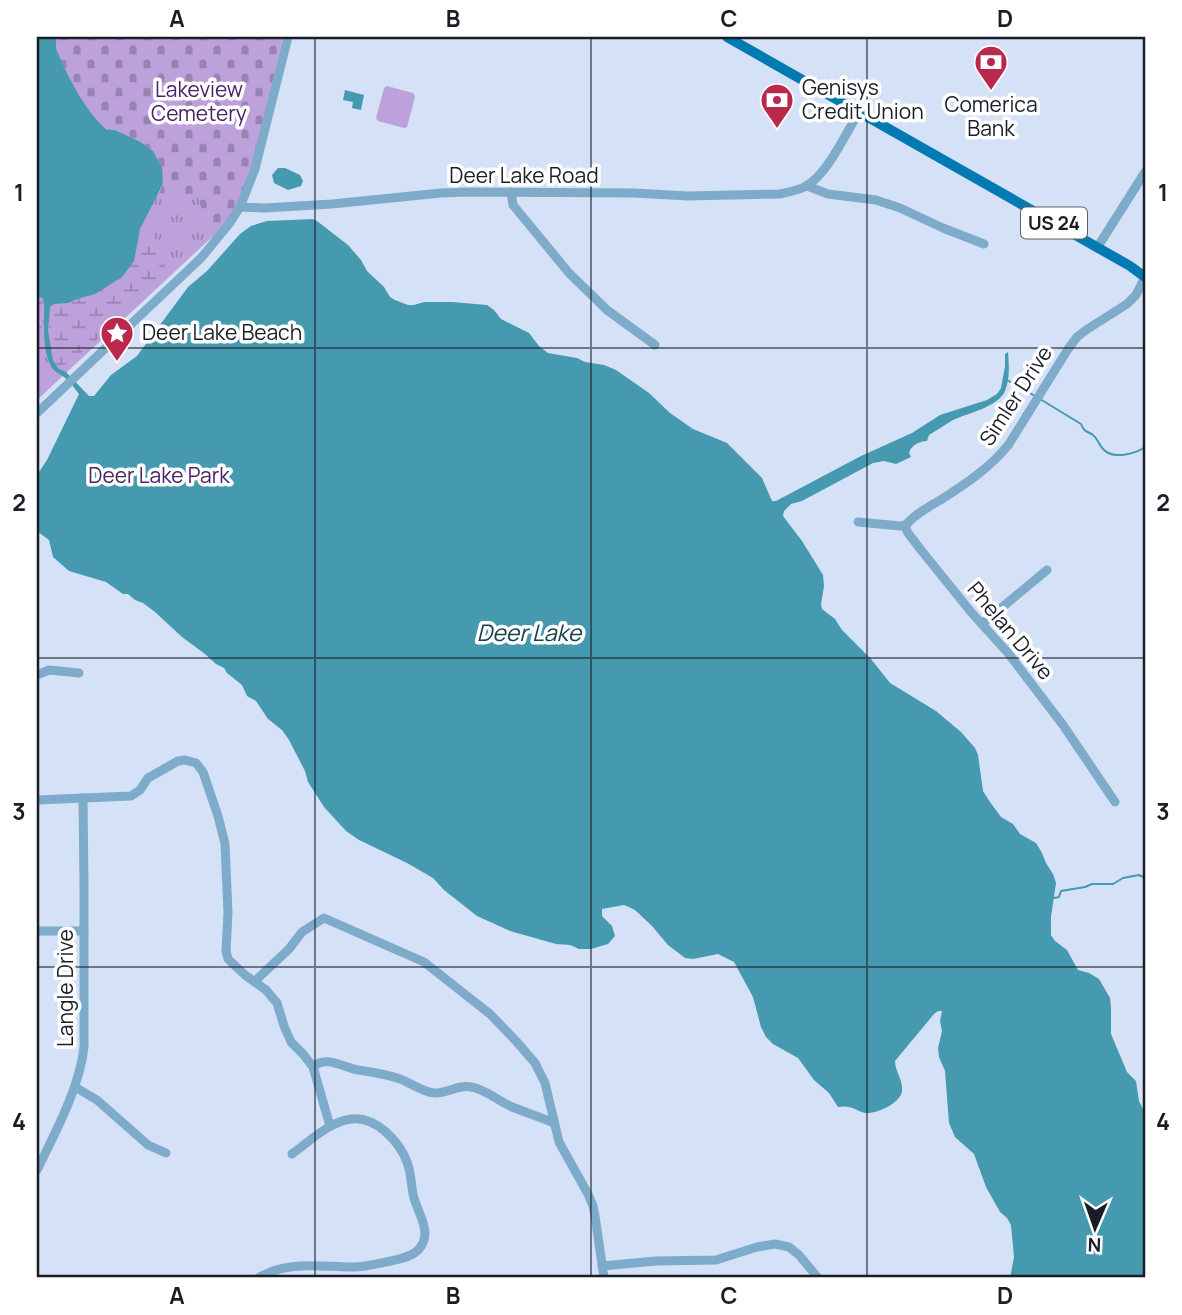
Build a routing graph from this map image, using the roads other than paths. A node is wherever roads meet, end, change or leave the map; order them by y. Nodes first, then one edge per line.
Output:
1 (288, 37) edge
2 (727, 37) edge
3 (859, 112) junction
4 (1145, 172) edge
5 (807, 186) junction
6 (511, 192) junction
7 (240, 207) junction
8 (984, 244) dead end
9 (1097, 248) junction
10 (1145, 277) edge
11 (655, 345) dead end
12 (37, 412) edge
13 (858, 522) dead end
14 (906, 525) junction
15 (1047, 570) dead end
16 (982, 624) junction
17 (79, 673) dead end
18 (37, 675) edge
19 (83, 798) junction
20 (37, 800) edge
21 (1115, 802) dead end
22 (37, 931) edge
23 (84, 931) junction
24 (254, 981) junction
25 (313, 1067) junction
26 (75, 1087) junction
27 (555, 1124) junction
28 (330, 1126) junction
29 (166, 1153) dead end
30 (292, 1154) dead end
31 (37, 1170) edge
32 (602, 1266) junction
33 (258, 1278) edge
34 (604, 1278) edge
35 (818, 1278) edge

1 - 7 street
2 - 3 main road, US 24
3 - 5 street
3 - 9 main road, US 24
4 - 9 street
5 - 6 street, Deer Lake Road
5 - 8 street, Deer Lake Road
6 - 7 street, Deer Lake Road
6 - 11 street
7 - 12 street
9 - 10 main road, US 24
10 - 14 street, Simler Drive
13 - 14 street
14 - 16 street, Phelan Drive
15 - 16 street
16 - 21 street, Phelan Drive
17 - 18 street
19 - 20 street
19 - 23 street, Langle Drive
19 - 24 street
22 - 23 street
23 - 26 street, Langle Drive
24 - 25 street
24 - 27 street
25 - 27 street
25 - 28 street
26 - 29 street
26 - 31 street, Langle Drive
27 - 32 street
28 - 30 street
28 - 33 street
32 - 34 street
32 - 35 street

